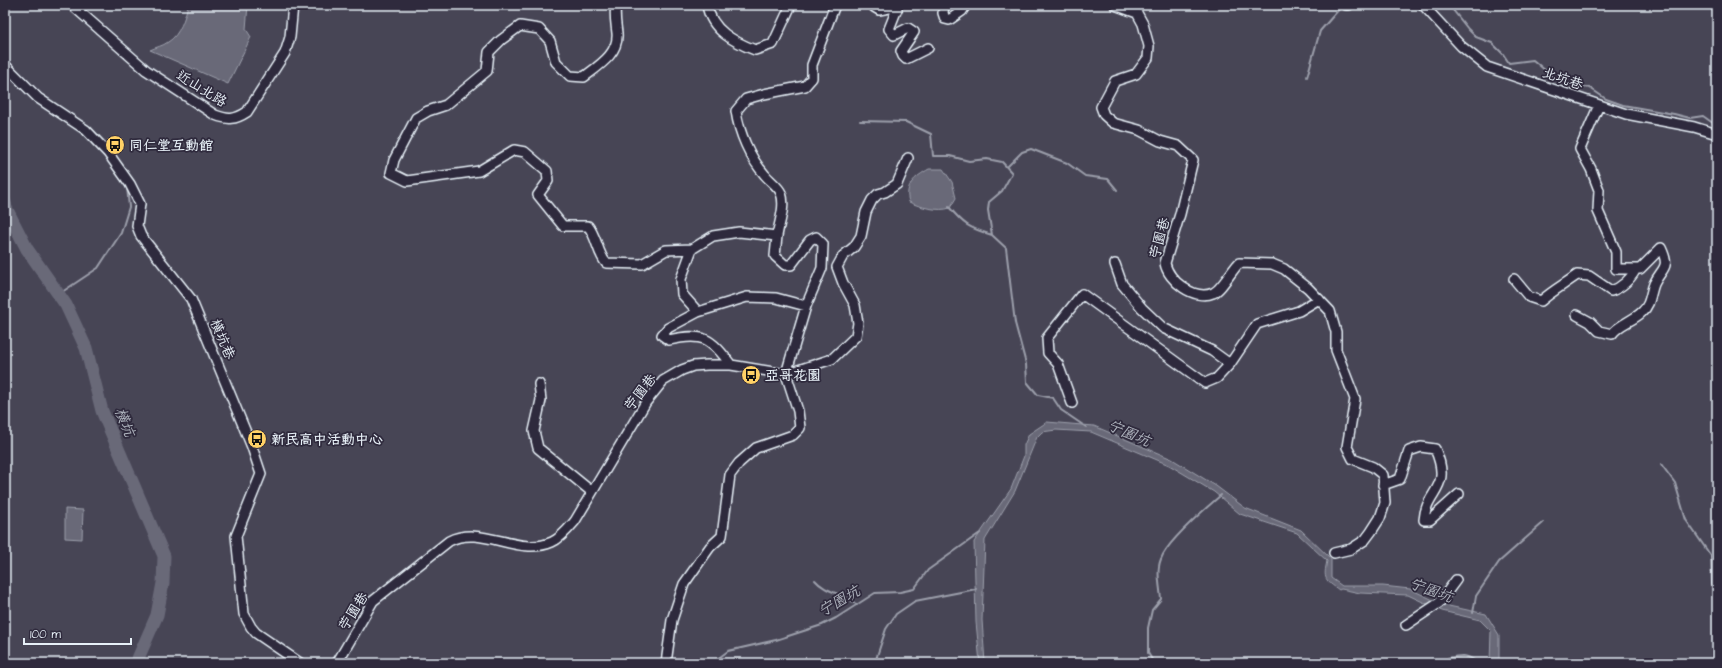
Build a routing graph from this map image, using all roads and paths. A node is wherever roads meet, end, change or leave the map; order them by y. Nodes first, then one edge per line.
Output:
1 (72, 5) edge
2 (293, 5) edge
3 (616, 5) edge
4 (707, 5) edge
5 (791, 5) edge
6 (834, 5) edge
7 (874, 5) edge
8 (944, 5) edge
9 (966, 5) edge
10 (1115, 5) edge
11 (1346, 5) edge
12 (1350, 5) edge
13 (1424, 5) edge
14 (928, 48) dead end
15 (5, 65) edge
16 (1599, 105) junction
17 (1717, 134) edge
18 (908, 158) dead end
19 (776, 236) junction
20 (692, 249) junction
21 (1115, 264) dead end
22 (1636, 269) junction
23 (1514, 279) dead end
24 (1319, 299) junction
25 (806, 306) junction
26 (698, 312) junction
27 (1577, 315) dead end
28 (1230, 364) junction
29 (731, 365) junction
30 (786, 374) junction
31 (539, 384) dead end
32 (1072, 403) dead end
33 (1383, 485) junction
34 (592, 492) junction
35 (1459, 494) dead end
36 (1334, 553) dead end
37 (1456, 580) dead end
38 (1406, 625) dead end
39 (300, 663) edge
40 (337, 663) edge
41 (666, 663) edge

1 - 2 street, 近山北路
3 - 20 street
4 - 5 street
6 - 19 street
7 - 14 street
8 - 9 street
10 - 24 street, 苧園巷
11 - 12 street
13 - 16 street, 北坑巷
15 - 39 street, 橫坑巷
16 - 17 street, 北坑巷
16 - 22 street
18 - 30 street
19 - 20 street
19 - 25 street
20 - 26 street
21 - 28 street
22 - 23 street
22 - 27 street
24 - 28 street
24 - 33 street, 苧園巷
25 - 26 street
25 - 30 street
26 - 29 street
28 - 32 street
29 - 30 street, 苧園巷
29 - 34 street, 苧園巷
30 - 41 street
31 - 34 street
33 - 35 street
33 - 36 street, 苧園巷
34 - 40 street, 苧園巷
37 - 38 street

